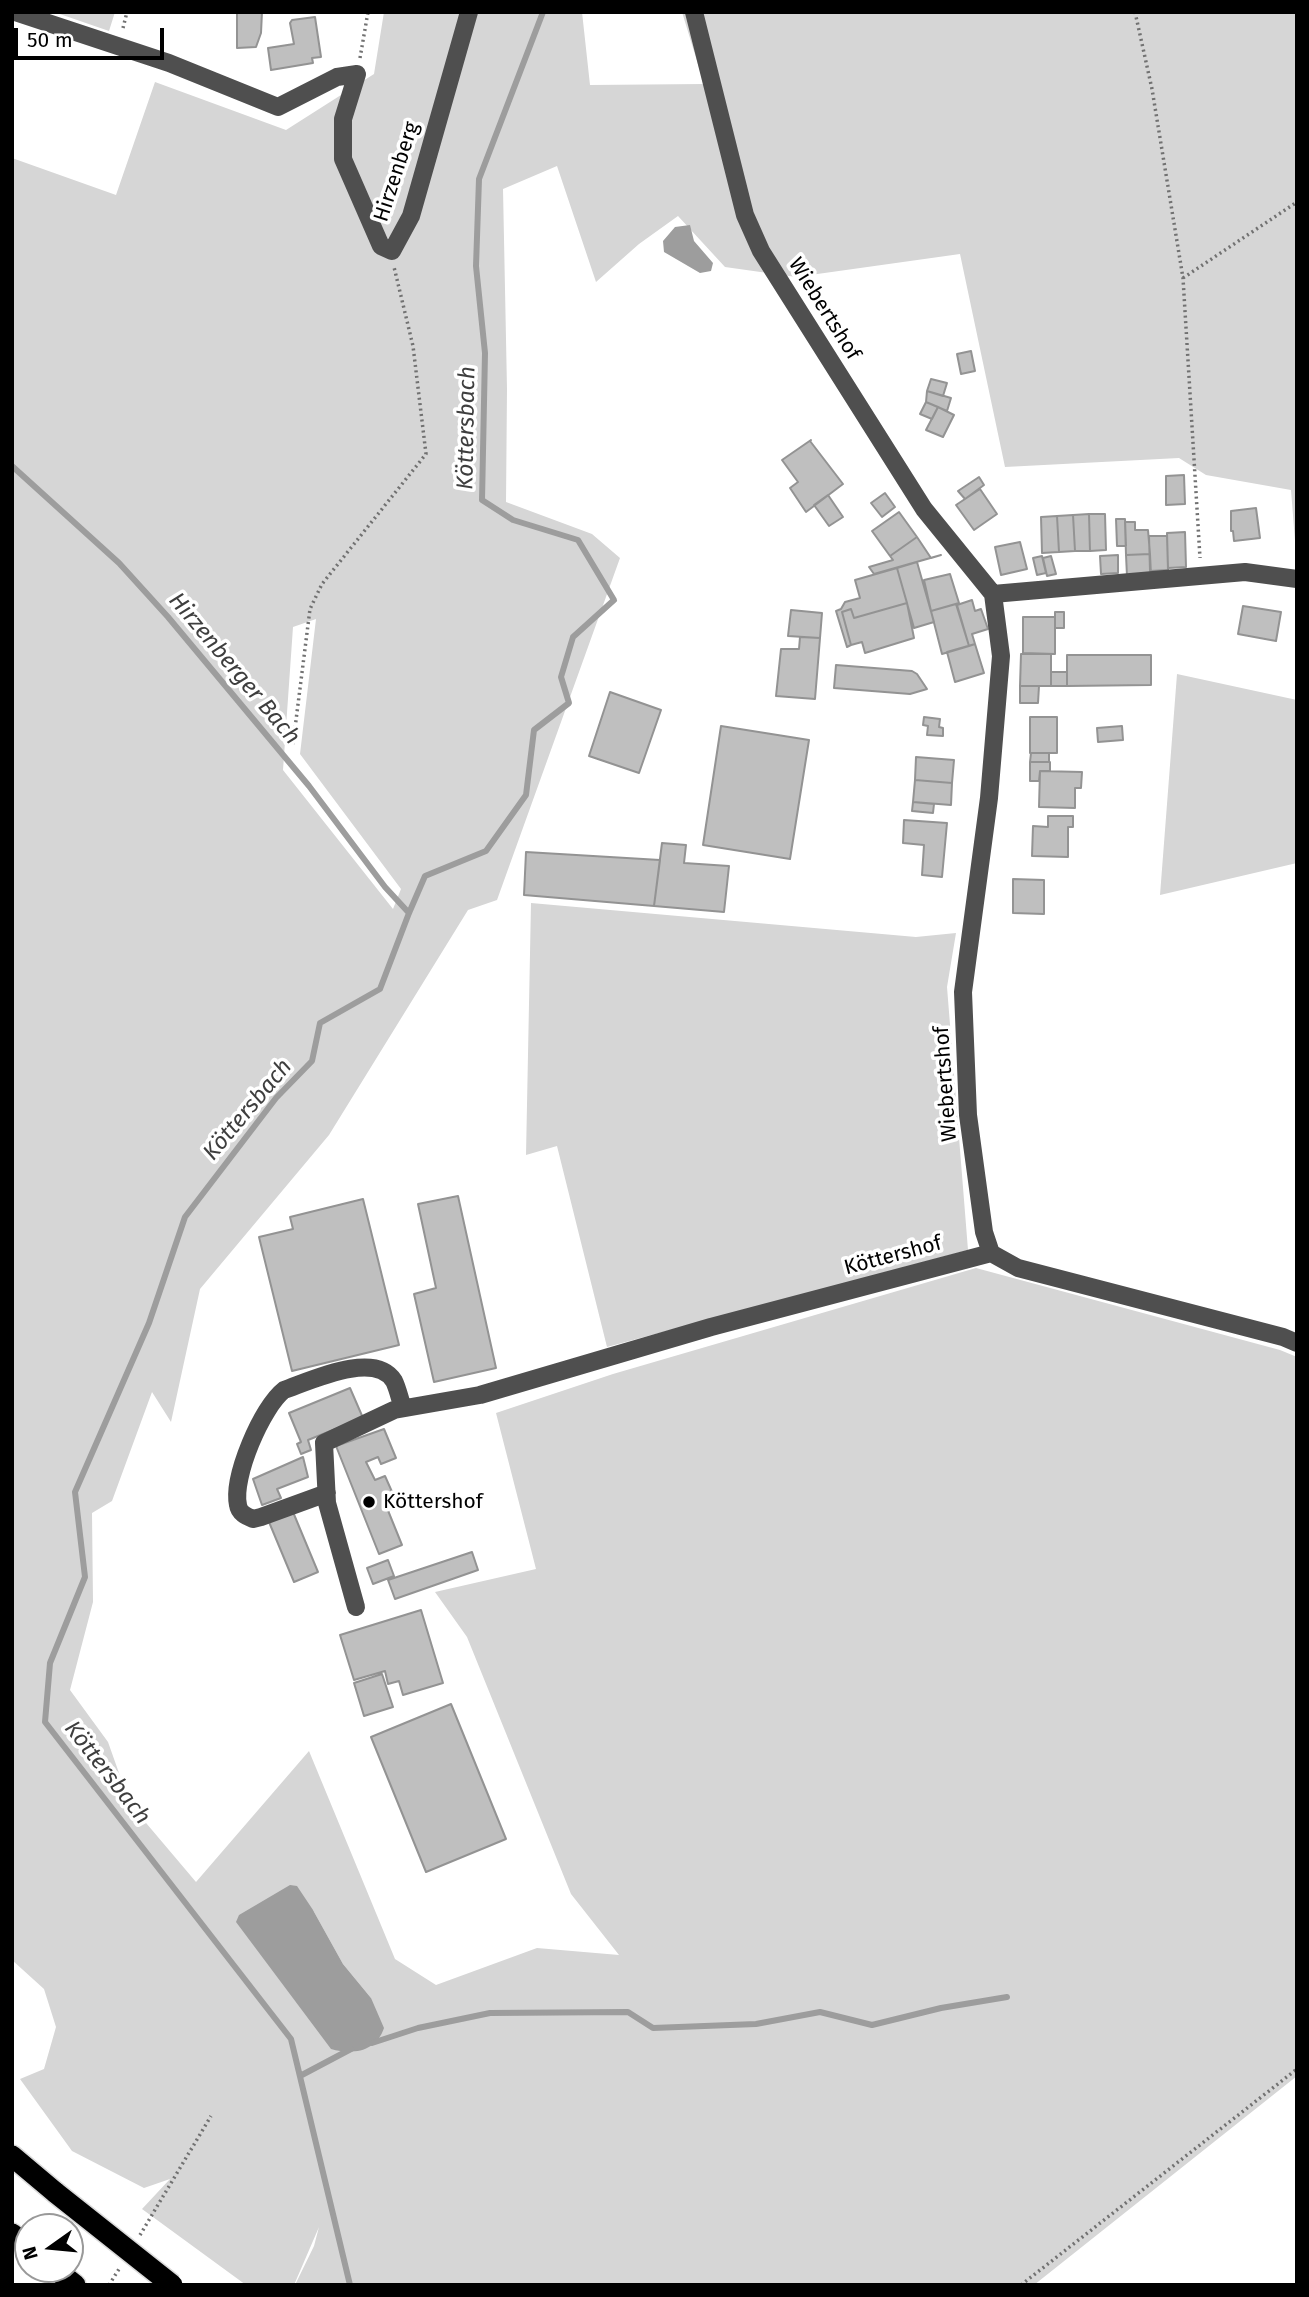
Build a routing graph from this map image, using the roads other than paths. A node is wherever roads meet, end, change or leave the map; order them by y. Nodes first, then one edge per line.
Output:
1 (15, 12) edge
2 (469, 12) edge
3 (694, 12) edge
4 (1297, 579) edge
5 (993, 593) junction
6 (991, 1253) junction
7 (1297, 1343) edge
8 (402, 1408) junction
9 (327, 1493) junction
10 (356, 1607) dead end
11 (12, 2157) edge
12 (172, 2285) edge

1 - 2 street, Hirzenberg
3 - 5 street, Wiebertshof
4 - 5 street
5 - 6 street, Wiebertshof
6 - 7 street
6 - 8 street, Köttershof
8 - 9 street, Köttershof
8 - 9 street
9 - 10 street, Köttershof
11 - 12 highway, bridge

